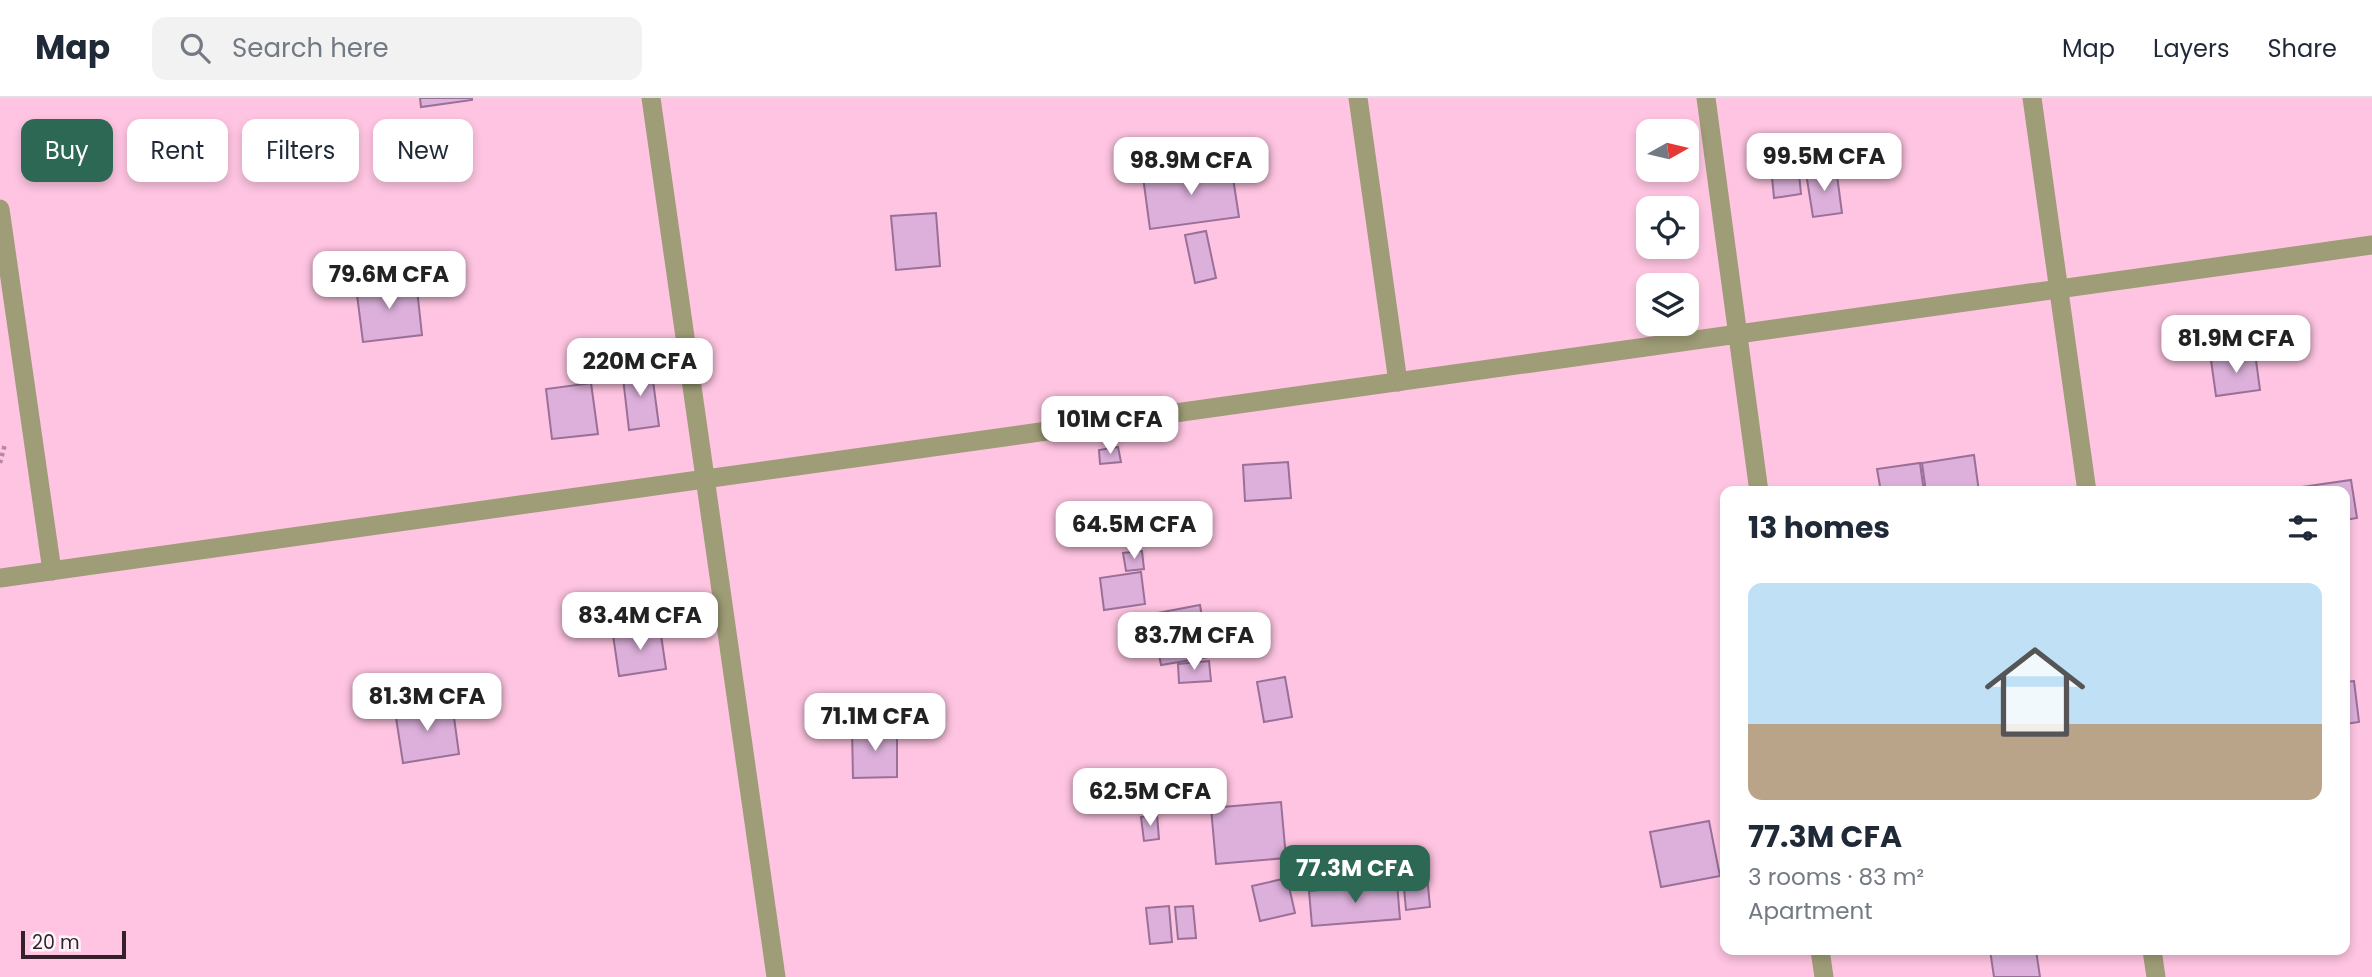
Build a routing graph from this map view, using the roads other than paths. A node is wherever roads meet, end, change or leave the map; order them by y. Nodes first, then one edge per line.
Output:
1 (651, 98) edge
2 (1358, 98) edge
3 (1706, 98) edge
4 (2032, 98) edge
5 (0, 209) edge
6 (2372, 245) edge
7 (2059, 289) junction
8 (1738, 335) junction
9 (1398, 382) junction
10 (705, 479) junction
11 (1758, 486) edge
12 (2086, 486) edge
13 (52, 571) junction
14 (0, 578) edge
15 (1821, 955) edge
16 (2153, 955) edge
17 (776, 977) edge
18 (1824, 977) edge
19 (2156, 977) edge

1 - 10 street
2 - 9 street
3 - 8 street
4 - 7 street
5 - 13 street
6 - 7 street
7 - 8 street
7 - 12 street
8 - 9 street
8 - 11 street
9 - 10 street
10 - 13 street
10 - 17 street
13 - 14 street
15 - 18 street
16 - 19 street

